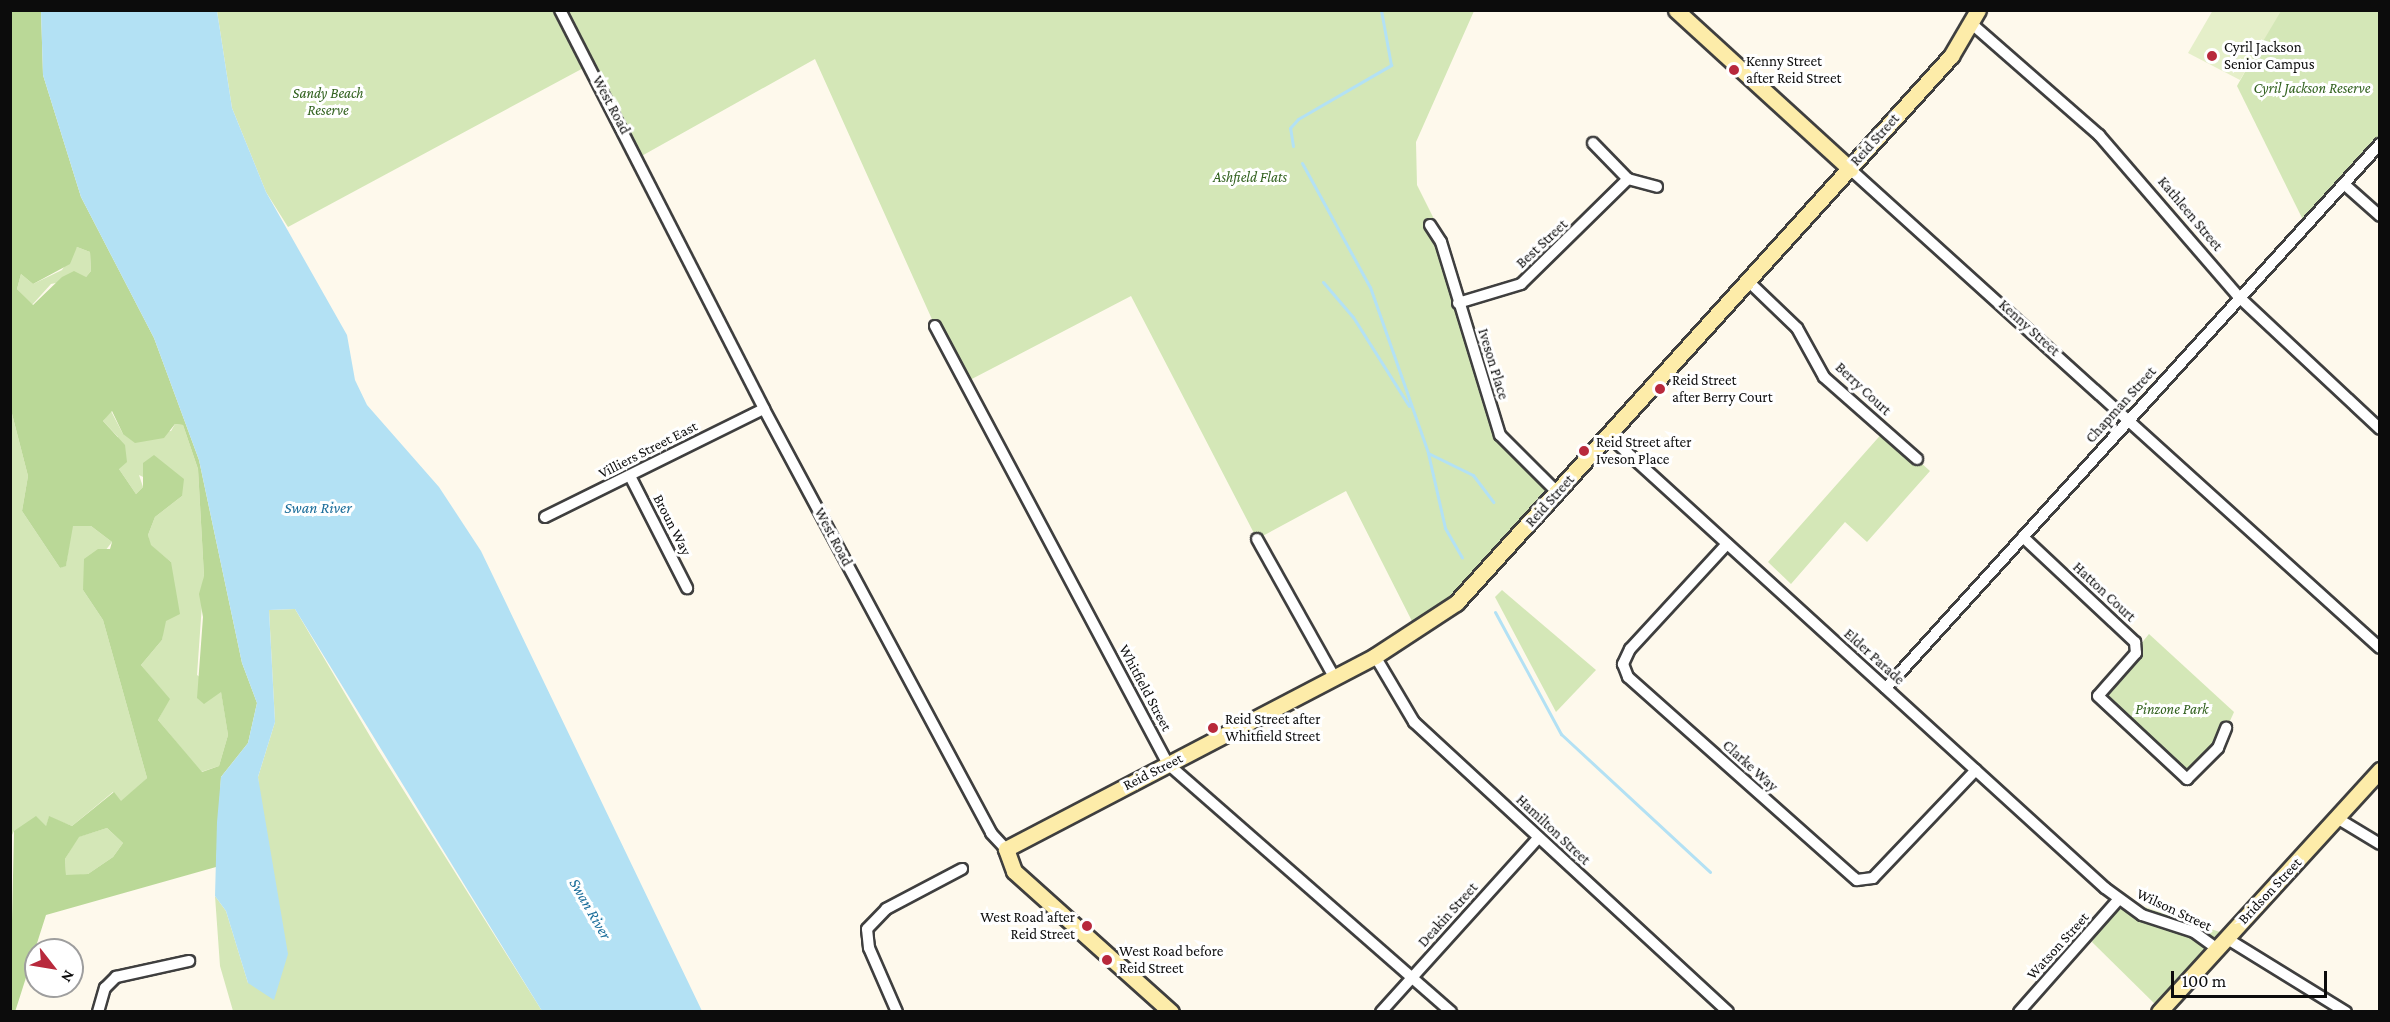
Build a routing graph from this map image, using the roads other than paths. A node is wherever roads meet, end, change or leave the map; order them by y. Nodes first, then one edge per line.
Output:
1 (560, 10) edge
2 (1676, 10) edge
3 (1975, 17) edge
4 (1593, 143) dead end
5 (2379, 144) edge
6 (1850, 169) junction
7 (1628, 179) junction
8 (2344, 184) junction
9 (1657, 187) dead end
10 (2379, 216) edge
11 (1430, 225) dead end
12 (1748, 282) junction
13 (2239, 297) junction
14 (1458, 303) junction
15 (935, 326) dead end
16 (764, 409) junction
17 (2130, 417) junction
18 (2379, 429) edge
19 (1609, 436) junction
20 (1917, 459) dead end
21 (630, 476) junction
22 (1558, 493) junction
23 (545, 517) dead end
24 (2023, 537) junction
25 (1257, 539) dead end
26 (1727, 544) junction
27 (687, 588) dead end
28 (2379, 648) edge
29 (1375, 656) junction
30 (1334, 677) junction
31 (1886, 688) junction
32 (2226, 728) dead end
33 (1168, 764) junction
34 (1976, 770) junction
35 (2379, 770) edge
36 (2337, 818) junction
37 (1538, 838) junction
38 (2379, 844) edge
39 (1006, 849) junction
40 (962, 869) dead end
41 (2119, 899) junction
42 (2222, 943) junction
43 (189, 961) dead end
44 (1412, 976) junction
45 (98, 1011) edge
46 (897, 1011) edge
47 (1171, 1011) edge
48 (1381, 1011) edge
49 (1451, 1011) edge
50 (1728, 1011) edge
51 (2019, 1011) edge
52 (2159, 1011) edge
53 (2346, 1011) edge

1 - 16 street, West Road
2 - 6 street, Kenny Street
3 - 6 street, Reid Street
3 - 13 street, Kathleen Street
4 - 7 street
5 - 8 street, Chapman Street
6 - 12 street, Reid Street
6 - 17 street, Kenny Street
7 - 9 street
7 - 14 street, Best Street
8 - 10 street
8 - 13 street, Chapman Street
11 - 14 street, Iveson Place
12 - 19 street, Reid Street
12 - 20 street, Berry Court
13 - 17 street, Chapman Street
13 - 18 street, Kathleen Street
14 - 22 street, Iveson Place
15 - 33 street, Whitfield Street
16 - 21 street, Villiers Street East
16 - 39 street, West Road
17 - 24 street, Chapman Street
17 - 28 street, Kenny Street
19 - 22 street, Reid Street
19 - 26 street, Elder Parade
21 - 23 street, Villiers Street East
21 - 27 street, Broun Way
22 - 29 street, Reid Street
24 - 31 street, Chapman Street
24 - 32 street, Hatton Court
25 - 30 street
26 - 31 street, Elder Parade
26 - 34 street, Clarke Way
29 - 30 street, Reid Street
29 - 37 street, Hamilton Street
30 - 33 street, Reid Street
31 - 34 street, Elder Parade
33 - 39 street, Reid Street
33 - 44 street, Whitfield Street
34 - 41 street, Elder Parade
35 - 36 street, Bridson Street
36 - 38 street
36 - 42 street, Bridson Street
37 - 44 street, Deakin Street
37 - 50 street, Hamilton Street
39 - 47 street, West Road
40 - 46 street
41 - 42 street, Wilson Street
41 - 51 street, Watson Street
42 - 52 street, Bridson Street
42 - 53 street, Wilson Street
43 - 45 street
44 - 48 street, Deakin Street
44 - 49 street, Whitfield Street

